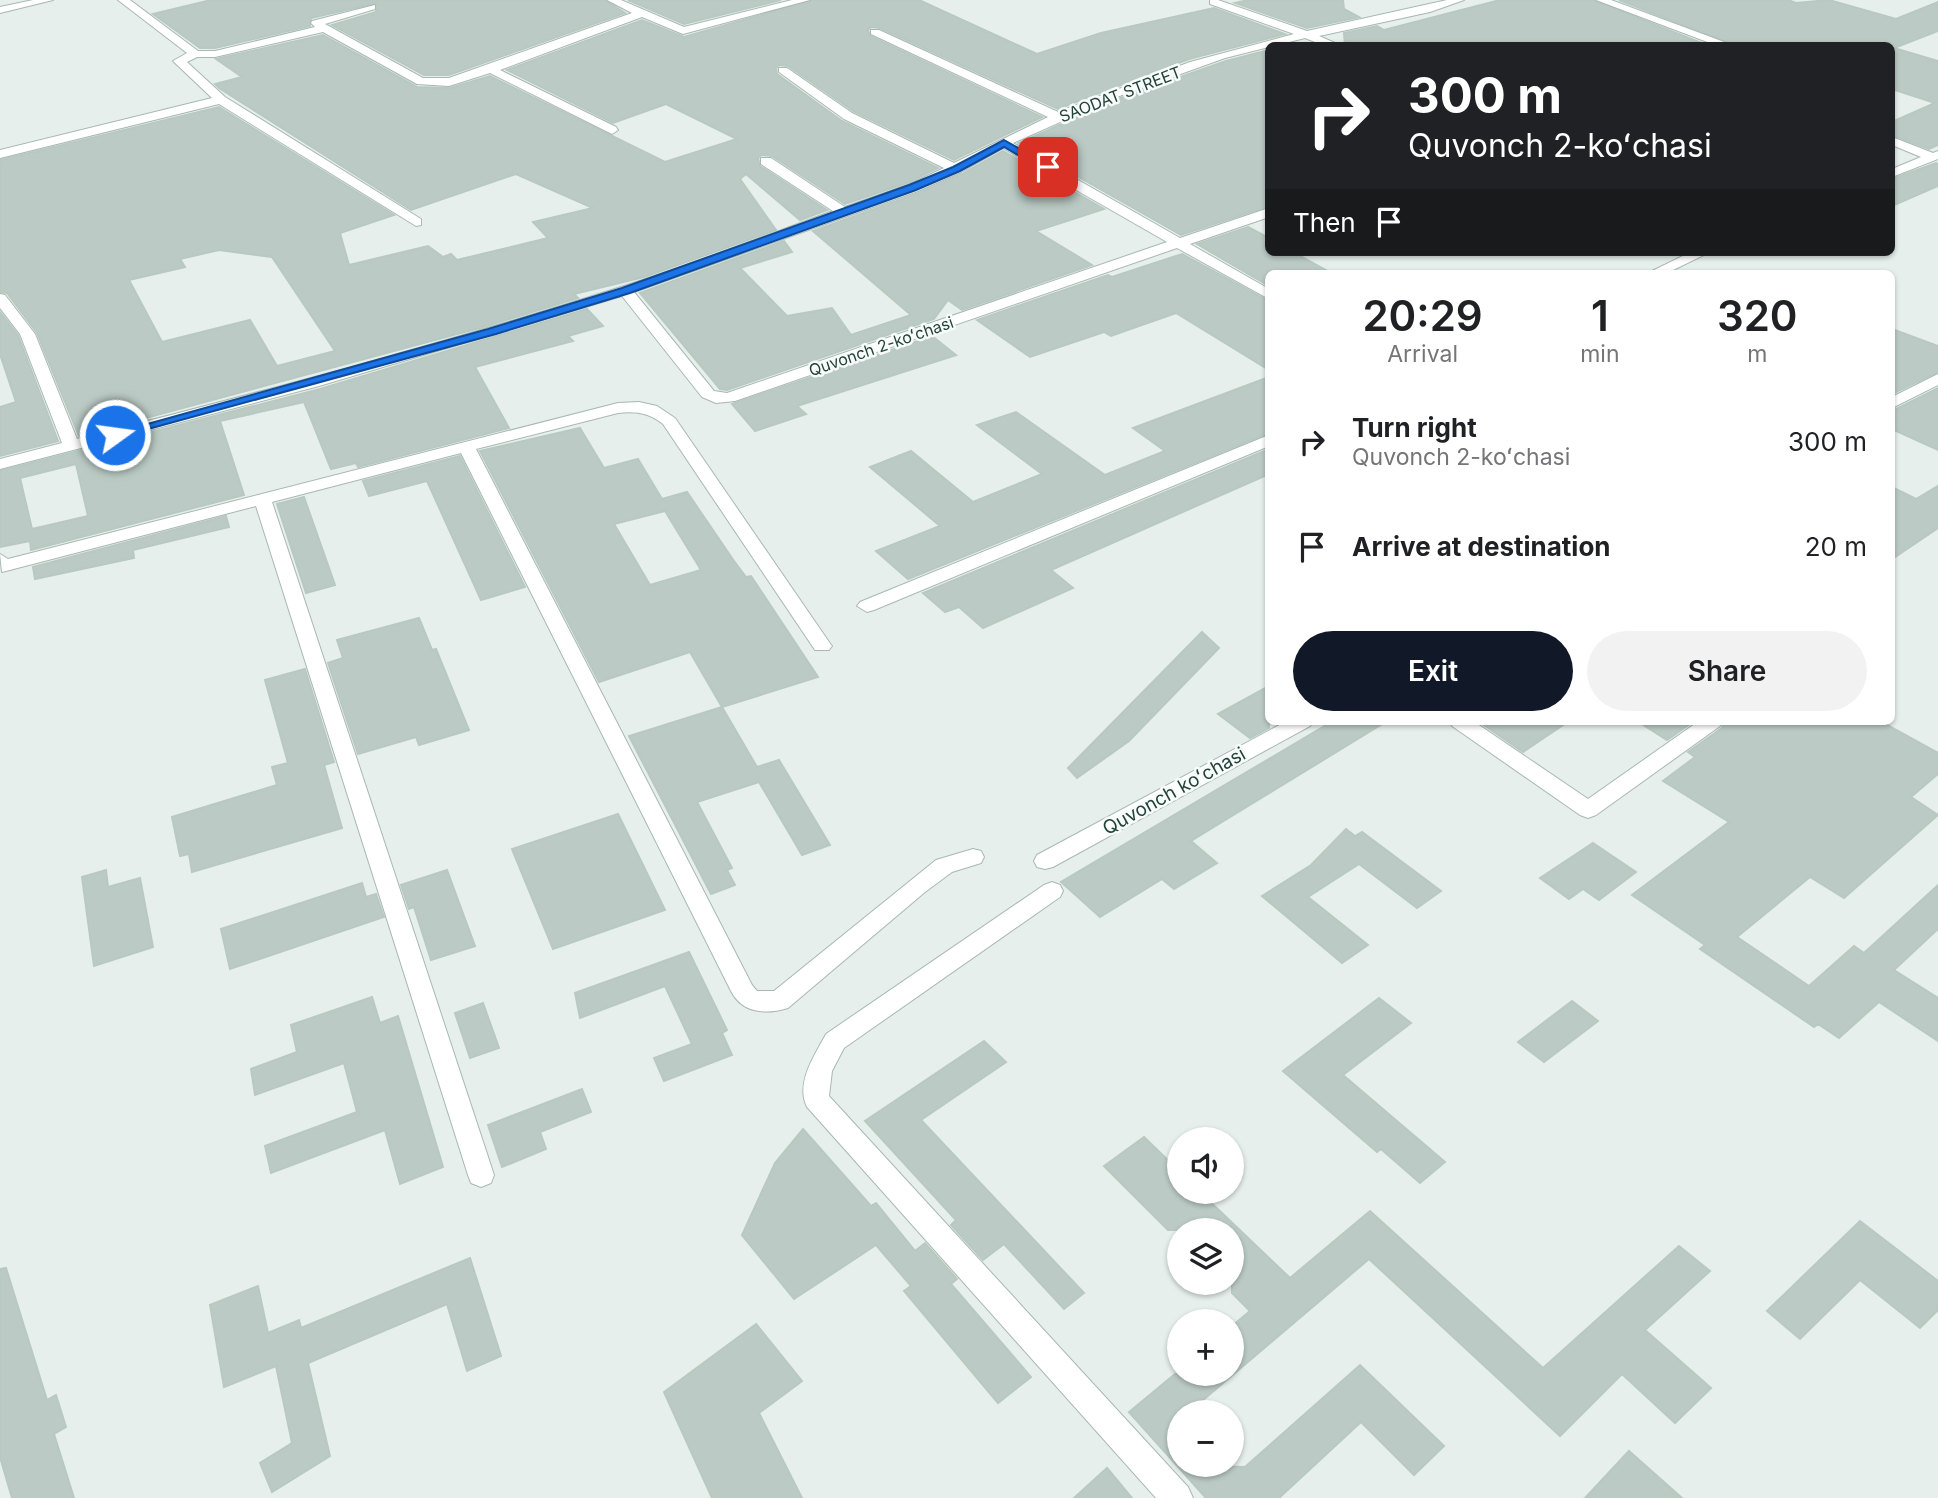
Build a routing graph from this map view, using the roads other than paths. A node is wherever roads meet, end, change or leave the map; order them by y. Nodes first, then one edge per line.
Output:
1 (48, 0) edge
2 (123, 0) edge
3 (612, 0) edge
4 (805, 0) edge
5 (1416, 0) edge
6 (1459, 0) edge
7 (1601, 0) edge
8 (1214, 2) edge
9 (371, 7) dead end
10 (1432, 8) junction
11 (0, 10) edge
12 (642, 13) junction
13 (324, 28) junction
14 (875, 32) dead end
15 (1305, 36) junction
16 (1280, 42) edge
17 (1324, 42) edge
18 (1719, 42) edge
19 (1265, 46) edge
20 (195, 54) junction
21 (490, 69) junction
22 (783, 70) dead end
23 (221, 100) junction
24 (1059, 117) junction
25 (612, 130) dead end
26 (1895, 142) edge
27 (1004, 143) junction
28 (0, 154) edge
29 (1936, 156) edge
30 (766, 161) dead end
31 (956, 169) junction
32 (1895, 172) edge
33 (842, 211) junction
34 (1265, 213) edge
35 (416, 222) dead end
36 (1178, 242) junction
37 (1694, 256) edge
38 (1663, 270) edge
39 (626, 290) junction
40 (1265, 293) edge
41 (0, 298) edge
42 (1938, 379) edge
43 (1895, 401) edge
44 (1265, 442) edge
45 (71, 446) junction
46 (467, 448) junction
47 (0, 464) edge
48 (263, 500) junction
49 (0, 560) edge
50 (867, 606) dead end
51 (822, 646) dead end
52 (1296, 725) edge
53 (1465, 725) edge
54 (1707, 725) edge
55 (973, 857) dead end
56 (1045, 861) dead end
57 (1052, 891) dead end
58 (481, 1175) dead end
59 (1177, 1498) edge

1 - 11 street
2 - 20 street
3 - 12 street
4 - 12 street
5 - 10 street
6 - 10 street, SAODAT STREET
7 - 18 street
8 - 15 street
9 - 13 street
10 - 15 street, SAODAT STREET
12 - 21 street
13 - 20 street
13 - 21 street
14 - 24 street
15 - 16 street, SAODAT STREET
15 - 17 street
19 - 24 street, SAODAT STREET
20 - 23 street
21 - 25 street
22 - 31 street
23 - 28 street
23 - 35 street
24 - 27 street, SAODAT STREET
26 - 29 street
27 - 31 street, SAODAT STREET
27 - 36 street
29 - 32 street
30 - 33 street
31 - 33 street, SAODAT STREET
33 - 39 street, SAODAT STREET
34 - 36 street, Quvonch 2-koʻchasi
36 - 39 street, Quvonch 2-koʻchasi
36 - 40 street
37 - 38 street
39 - 45 street, SAODAT STREET
41 - 45 street
42 - 43 street
44 - 50 street
45 - 47 street, SAODAT STREET
46 - 48 street
46 - 51 street
46 - 55 street
48 - 49 street
48 - 58 street
52 - 56 street, Quvonch koʻchasi
53 - 54 street
57 - 59 street

